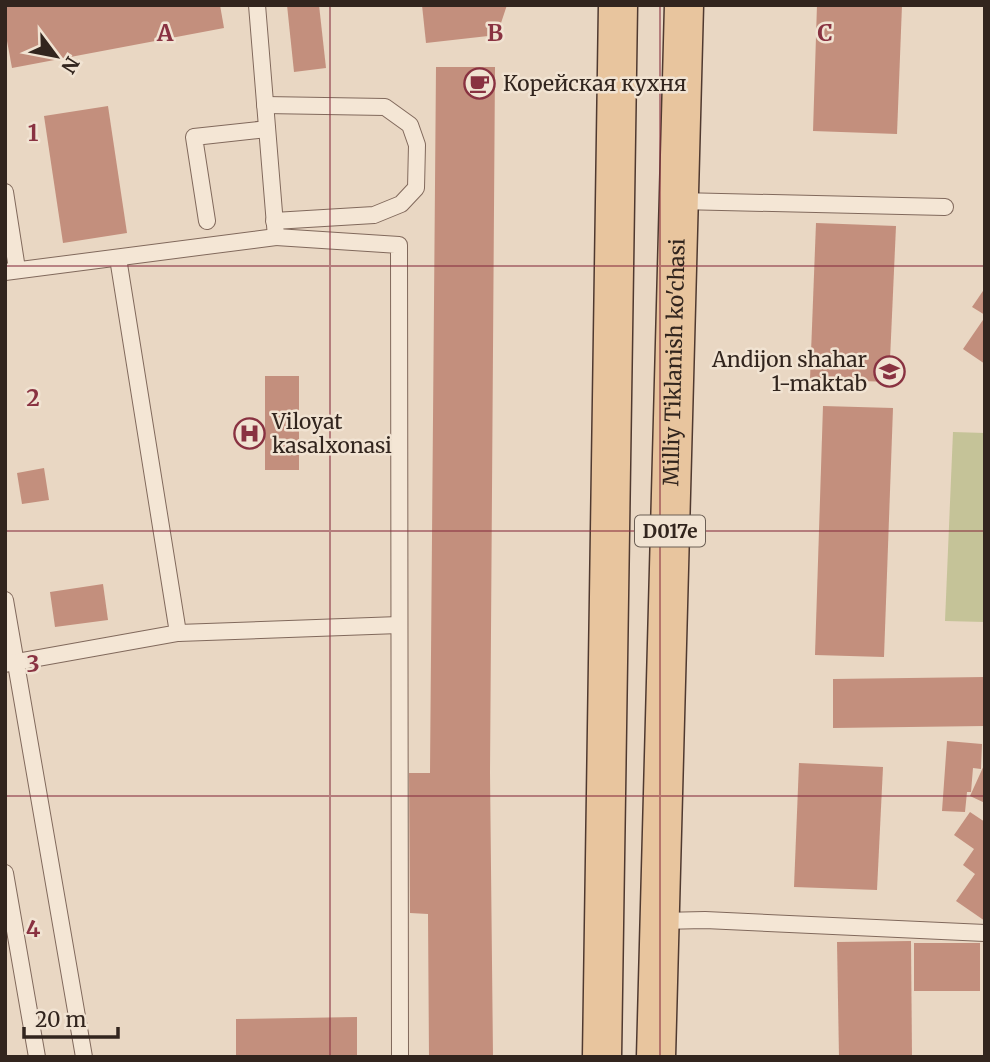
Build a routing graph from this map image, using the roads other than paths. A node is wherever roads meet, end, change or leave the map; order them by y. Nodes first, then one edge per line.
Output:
1 (257, 5) edge
2 (618, 5) edge
3 (684, 5) edge
4 (265, 105) junction
5 (267, 129) junction
6 (5, 192) edge
7 (679, 201) junction
8 (945, 207) dead end
9 (207, 221) dead end
10 (275, 229) junction
11 (118, 258) junction
12 (11, 270) edge
13 (5, 600) edge
14 (399, 625) junction
15 (178, 633) junction
16 (10, 662) edge
17 (5, 873) edge
18 (660, 921) junction
19 (985, 933) edge
20 (37, 1057) edge
21 (84, 1057) edge
22 (400, 1057) edge
23 (602, 1057) edge
24 (656, 1057) edge

1 - 4 lane
2 - 23 main road, D017e
3 - 7 main road, Milliy Tiklanish ko'chasi / D017e
4 - 5 lane
4 - 10 lane
5 - 9 lane
5 - 10 lane
6 - 12 lane
7 - 8 lane
7 - 18 main road, Milliy Tiklanish ko'chasi / D017e
10 - 11 lane
10 - 14 lane
11 - 12 lane
11 - 15 lane
13 - 16 lane
14 - 15 lane
14 - 22 lane
15 - 16 lane
16 - 21 lane
17 - 20 lane
18 - 19 lane
18 - 24 main road, Milliy Tiklanish ko'chasi / D017e

